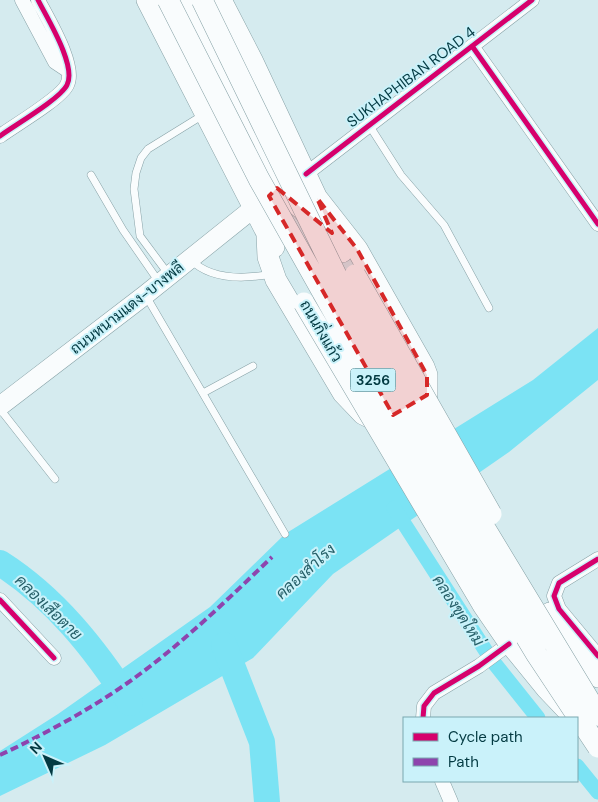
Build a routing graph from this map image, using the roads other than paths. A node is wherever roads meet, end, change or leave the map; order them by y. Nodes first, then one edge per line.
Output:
1 (22, 0) edge
2 (38, 0) edge
3 (147, 0) edge
4 (168, 0) edge
5 (181, 0) edge
6 (202, 0) edge
7 (221, 0) edge
8 (532, 0) edge
9 (472, 46) junction
10 (67, 70) junction
11 (206, 114) junction
12 (369, 125) junction
13 (0, 136) edge
14 (306, 174) junction
15 (91, 175) dead end
16 (277, 188) junction
17 (317, 198) junction
18 (254, 209) junction
19 (598, 224) edge
20 (267, 235) junction
21 (342, 252) junction
22 (190, 259) junction
23 (274, 274) junction
24 (165, 279) junction
25 (145, 295) junction
26 (489, 308) dead end
27 (253, 366) dead end
28 (203, 393) junction
29 (3, 403) edge
30 (55, 479) dead end
31 (285, 534) dead end
32 (598, 559) edge
33 (0, 600) edge
34 (504, 646) junction
35 (598, 656) edge
36 (54, 658) dead end
37 (598, 677) edge
38 (598, 715) edge
39 (423, 717) edge
40 (576, 717) edge
41 (578, 719) edge
42 (598, 738) edge
43 (598, 747) edge
44 (442, 782) edge
45 (451, 802) edge

1 - 10 street
2 - 10 street
3 - 11 main road, ถนนกิ่งแก้ว / 3256
4 - 43 main road, 3256, bridge
5 - 16 main road
6 - 38 main road, 3256, bridge
7 - 14 main road, 3256
8 - 9 street, SUKHAPHIBAN ROAD 4
9 - 12 street, SUKHAPHIBAN ROAD 4
9 - 19 street
10 - 13 street
11 - 18 main road, ถนนกิ่งแก้ว / 3256
11 - 24 lane
12 - 14 street, SUKHAPHIBAN ROAD 4
12 - 26 lane
14 - 17 main road, 3256
15 - 24 lane
16 - 18 main road, ถนนหนามแดง-บางพลี
16 - 21 main road
17 - 21 main road, 3256
17 - 23 main road
18 - 20 main road, ถนนกิ่งแก้ว / 3256
18 - 22 main road, ถนนหนามแดง-บางพลี
20 - 23 main road
20 - 34 main road, ถนนกิ่งแก้ว / 3256, bridge
21 - 37 main road, 3256, bridge
22 - 23 lane
22 - 24 main road, ถนนหนามแดง-บางพลี
24 - 25 main road, ถนนหนามแดง-บางพลี
25 - 28 lane
25 - 29 main road, ถนนหนามแดง-บางพลี
27 - 28 lane
28 - 31 lane
29 - 30 lane
32 - 35 street
33 - 36 street
34 - 39 street
34 - 40 main road, ถนนกิ่งแก้ว / 3256
41 - 42 main road, ถนนกิ่งแก้ว / 3256
44 - 45 street

